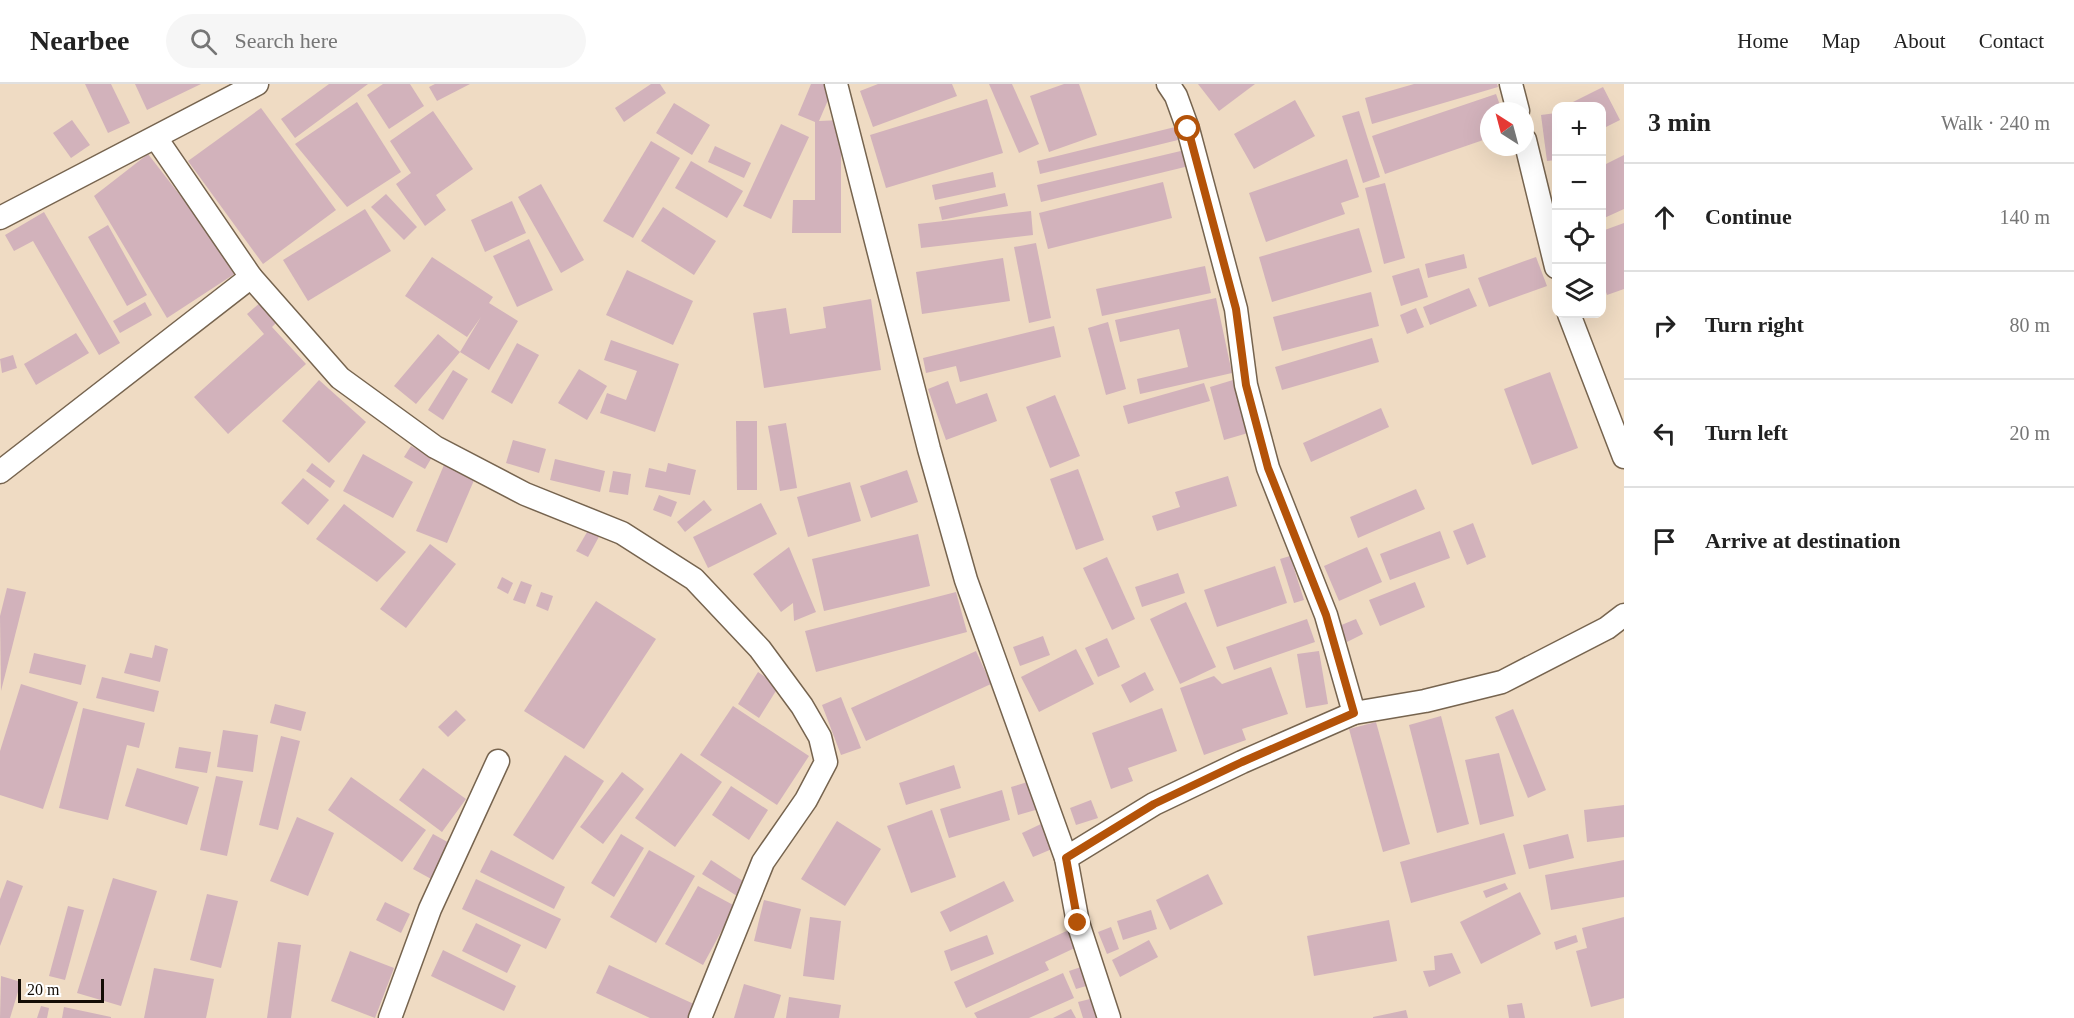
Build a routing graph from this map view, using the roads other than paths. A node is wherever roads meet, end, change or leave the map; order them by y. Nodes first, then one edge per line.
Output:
1 (257, 84) edge
2 (836, 84) edge
3 (1168, 84) edge
4 (1511, 84) edge
5 (1516, 102) edge
6 (156, 138) junction
7 (1529, 156) edge
8 (0, 218) edge
9 (1556, 264) edge
10 (251, 277) junction
11 (1571, 318) edge
12 (1624, 458) edge
13 (0, 472) edge
14 (1624, 615) edge
15 (1354, 713) junction
16 (498, 761) dead end
17 (1066, 858) junction
18 (390, 1018) edge
19 (700, 1018) edge
20 (1108, 1018) edge

1 - 6 street
2 - 17 street
3 - 15 street
4 - 5 street
6 - 8 street
6 - 10 street
7 - 9 street
10 - 13 street
10 - 19 street
11 - 12 street
14 - 15 street
15 - 17 street
16 - 18 street
17 - 20 street

